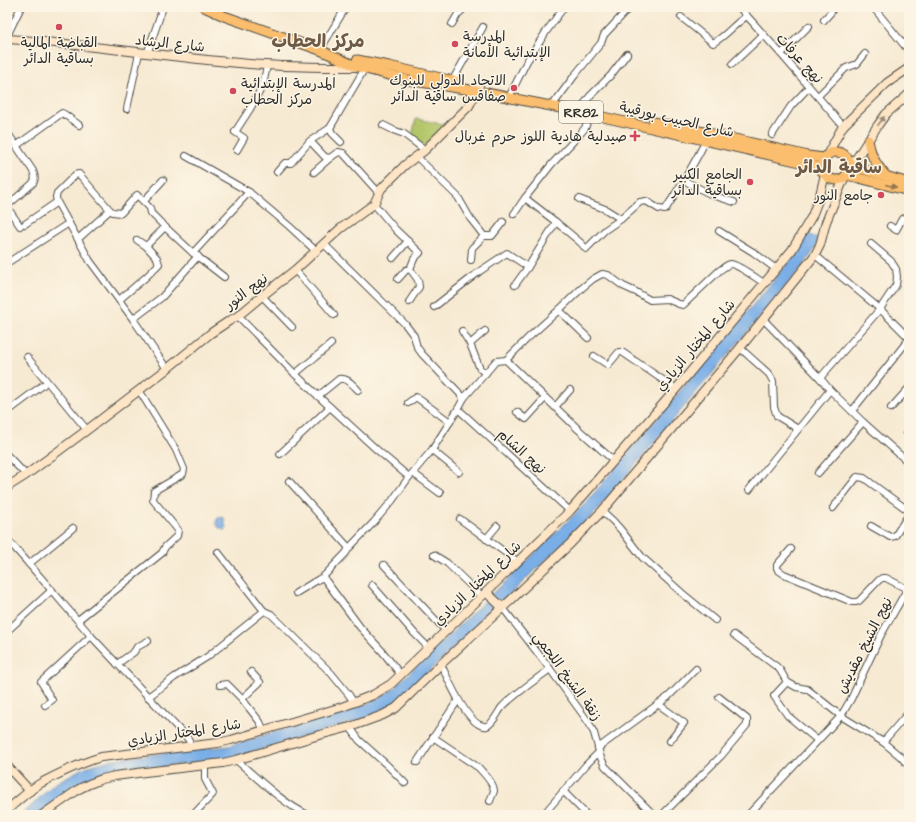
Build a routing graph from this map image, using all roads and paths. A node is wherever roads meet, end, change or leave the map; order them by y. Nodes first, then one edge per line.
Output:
1 (21, 7) edge
2 (163, 7) edge
3 (204, 7) edge
4 (346, 7) edge
5 (466, 7) edge
6 (564, 7) edge
7 (630, 7) edge
8 (740, 7) edge
9 (834, 7) edge
10 (874, 7) edge
11 (747, 16) junction
12 (681, 18) dead end
13 (824, 20) dead end
14 (452, 24) dead end
15 (809, 26) dead end
16 (483, 27) dead end
17 (763, 35) junction
18 (7, 38) edge
19 (320, 50) junction
20 (909, 51) edge
21 (143, 54) junction
22 (627, 54) dead end
23 (781, 54) junction
24 (865, 54) dead end
25 (357, 64) junction
26 (732, 64) dead end
27 (267, 66) junction
28 (909, 68) edge
29 (454, 82) junction
30 (809, 86) junction
31 (478, 89) junction
32 (511, 93) junction
33 (909, 94) edge
34 (818, 96) junction
35 (555, 102) junction
36 (582, 107) junction
37 (127, 109) dead end
38 (591, 112) junction
39 (79, 125) dead end
40 (383, 125) dead end
41 (843, 126) junction
42 (330, 128) junction
43 (7, 132) edge
44 (772, 134) dead end
45 (708, 137) junction
46 (868, 140) junction
47 (310, 141) junction
48 (341, 142) dead end
49 (15, 144) junction
50 (7, 146) edge
51 (237, 150) dead end
52 (425, 150) junction
53 (186, 156) dead end
54 (416, 156) junction
55 (826, 157) junction
56 (330, 158) junction
57 (849, 163) junction
58 (277, 172) dead end
59 (314, 172) dead end
60 (824, 173) junction
61 (885, 175) junction
62 (846, 176) junction
63 (163, 180) dead end
64 (683, 180) junction
65 (909, 182) edge
66 (909, 191) edge
67 (248, 192) junction
68 (378, 193) junction
69 (525, 198) junction
70 (579, 199) dead end
71 (144, 201) junction
72 (57, 202) junction
73 (734, 202) dead end
74 (374, 204) junction
75 (7, 207) edge
76 (110, 210) junction
77 (514, 214) dead end
78 (812, 216) junction
79 (621, 219) junction
80 (909, 220) edge
81 (503, 222) dead end
82 (556, 222) junction
83 (826, 222) junction
84 (69, 223) junction
85 (890, 226) dead end
86 (165, 227) junction
87 (720, 231) dead end
88 (484, 236) junction
89 (78, 239) junction
90 (137, 240) dead end
91 (408, 241) junction
92 (324, 244) junction
93 (871, 244) dead end
94 (146, 246) junction
95 (316, 251) junction
96 (196, 254) junction
97 (815, 255) junction
98 (393, 258) dead end
99 (470, 260) dead end
100 (7, 263) edge
101 (528, 267) junction
102 (410, 269) junction
103 (776, 269) junction
104 (295, 270) junction
105 (224, 277) dead end
106 (398, 279) dead end
107 (764, 283) junction
108 (515, 285) dead end
109 (262, 296) junction
110 (119, 300) junction
111 (409, 302) dead end
112 (434, 307) dead end
113 (880, 309) junction
114 (559, 310) junction
115 (238, 316) junction
116 (334, 316) dead end
117 (133, 319) junction
118 (763, 319) junction
119 (292, 327) dead end
120 (462, 331) dead end
121 (485, 331) dead end
122 (588, 338) dead end
123 (909, 338) edge
124 (331, 344) dead end
125 (470, 344) junction
126 (740, 348) junction
127 (594, 356) dead end
128 (27, 357) dead end
129 (506, 360) junction
130 (167, 369) junction
131 (486, 373) junction
132 (295, 374) junction
133 (820, 378) junction
134 (43, 385) dead end
135 (676, 388) junction
136 (909, 388) edge
137 (139, 390) junction
138 (358, 390) dead end
139 (570, 390) dead end
140 (830, 390) junction
141 (318, 396) junction
142 (464, 398) junction
143 (545, 398) junction
144 (408, 403) dead end
145 (330, 407) junction
146 (555, 407) junction
147 (891, 408) dead end
148 (458, 409) junction
149 (852, 411) junction
150 (7, 412) edge
151 (517, 412) dead end
152 (450, 422) junction
153 (863, 422) junction
154 (798, 429) junction
155 (87, 430) junction
156 (432, 450) junction
157 (280, 454) dead end
158 (7, 455) edge
159 (614, 461) junction
160 (909, 464) edge
161 (459, 472) dead end
162 (818, 473) dead end
163 (26, 475) junction
164 (411, 475) junction
165 (289, 481) dead end
166 (7, 488) edge
167 (749, 490) dead end
168 (440, 493) dead end
169 (833, 508) dead end
170 (570, 511) junction
171 (602, 511) junction
172 (909, 512) edge
173 (460, 519) dead end
174 (497, 526) dead end
175 (871, 526) dead end
176 (73, 528) dead end
177 (7, 539) edge
178 (486, 539) junction
179 (349, 548) junction
180 (791, 549) dead end
181 (218, 552) dead end
182 (434, 555) dead end
183 (518, 562) junction
184 (29, 564) junction
185 (384, 565) dead end
186 (323, 577) junction
187 (372, 585) dead end
188 (908, 588) edge
189 (52, 590) junction
190 (296, 593) dead end
191 (484, 594) junction
192 (503, 608) junction
193 (264, 611) junction
194 (78, 620) junction
195 (715, 620) dead end
196 (7, 631) edge
197 (446, 631) junction
198 (734, 635) dead end
199 (91, 636) junction
200 (148, 641) dead end
201 (428, 648) junction
202 (117, 664) junction
203 (441, 664) junction
204 (550, 669) junction
205 (696, 669) dead end
206 (251, 672) dead end
207 (401, 675) junction
208 (787, 682) junction
209 (220, 685) dead end
210 (148, 697) junction
211 (719, 697) dead end
212 (242, 699) junction
213 (458, 700) junction
214 (354, 703) junction
215 (658, 704) junction
216 (45, 705) dead end
217 (909, 712) edge
218 (841, 716) junction
219 (350, 727) junction
220 (264, 731) junction
221 (434, 737) junction
222 (818, 740) junction
223 (670, 741) dead end
224 (883, 742) junction
225 (190, 746) junction
226 (598, 750) junction
227 (236, 760) junction
228 (417, 762) dead end
229 (205, 765) junction
230 (7, 766) edge
231 (909, 766) edge
232 (405, 783) dead end
233 (30, 790) junction
234 (563, 791) junction
235 (490, 800) dead end
236 (7, 810) edge
237 (298, 810) junction
238 (42, 815) edge
239 (193, 815) edge
240 (292, 815) edge
241 (308, 815) edge
242 (543, 815) edge
243 (587, 815) edge
244 (654, 815) edge
245 (662, 815) edge
246 (748, 815) edge

1 - 18 street
2 - 21 street
3 - 19 main road, RR82
4 - 19 street
5 - 14 street
6 - 32 street
7 - 35 street
8 - 11 street, نهج عرفات
9 - 13 street
10 - 20 street
11 - 12 street
11 - 17 street, نهج عرفات
15 - 23 street
16 - 29 street
17 - 23 street, نهج عرفات
17 - 26 street
18 - 21 street, شارع الرشاد
19 - 25 main road, شارع الحبيب بورقيبة / RR82
21 - 27 street, شارع الرشاد
21 - 37 street
22 - 36 street
23 - 30 street, نهج عرفات
24 - 34 street
25 - 27 street, شارع الرشاد
25 - 29 main road, شارع الحبيب بورقيبة / RR82
25 - 31 main road, شارع الحبيب بورقيبة / RR82
25 - 42 street
27 - 51 street
28 - 41 street
29 - 31 main road, شارع الحبيب بورقيبة / RR82
30 - 34 street, نهج عرفات
30 - 44 street
31 - 32 main road, شارع الحبيب بورقيبة / RR82
31 - 38 main road, شارع الحبيب بورقيبة / RR82
31 - 52 street
32 - 35 main road, شارع الحبيب بورقيبة / RR82
46 -> 33 street
34 - 41 street, نهج عرفات
35 - 36 main road, شارع الحبيب بورقيبة / RR82
36 - 38 main road, شارع الحبيب بورقيبة / RR82
38 - 45 main road, شارع الحبيب بورقيبة / RR82
38 - 69 street
39 - 49 street
40 - 52 street
41 - 55 street
42 - 47 street
42 - 48 street
43 - 49 street
45 - 55 main road, شارع الحبيب بورقيبة / RR82
45 - 60 main road, شارع الحبيب بورقيبة / RR82
45 - 64 street
46 - 57 street
46 - 61 main road
47 - 56 street
47 - 58 street
49 - 50 street
49 - 75 street
52 - 54 street
53 - 67 street
54 - 68 street
54 - 88 street
55 - 57 main road, شارع الحبيب بورقيبة / RR82
55 - 60 main road
56 - 59 street
56 - 68 street
57 - 61 main road, شارع الحبيب بورقيبة / RR82
57 - 62 main road
60 - 62 main road, شارع الحبيب بورقيبة / RR82
60 - 78 street, شارع المختار الزيادي
61 - 65 main road, شارع الحبيب بورقيبة / RR82
62 -> 66 main road, شارع الحبيب بورقيبة / RR82
62 - 83 street
63 - 71 street
64 - 73 street
64 - 79 street
67 - 95 street
67 - 96 street
68 - 74 street
69 - 77 street
69 - 82 street
70 - 79 street
71 - 76 street
71 - 86 street
72 - 75 street
72 - 76 street
72 - 84 street
74 - 91 street
74 - 92 street, نهج النور
76 - 89 street
78 - 83 street
78 - 103 street, شارع المختار الزيادي
79 - 82 street
80 - 85 street
81 - 88 street
82 - 101 street
83 - 97 street
84 - 89 street
84 - 100 street
86 - 94 street
86 - 96 street
87 - 103 street
88 - 99 street
89 - 110 street
90 - 94 street
91 - 98 street
91 - 102 street
92 - 95 street, نهج النور
92 - 142 street
93 - 113 street
94 - 110 street
95 - 104 street, نهج النور
96 - 105 street
96 - 117 street
97 - 113 street
97 - 118 street
101 - 108 street
101 - 112 street
102 - 106 street
102 - 111 street
103 - 107 street, شارع المختار الزيادي
104 - 109 street, نهج النور
104 - 116 street
107 - 114 street
107 - 135 street, شارع المختار الزيادي
109 - 115 street, نهج النور
109 - 119 street
110 - 117 street
113 - 123 street
113 - 133 street
114 - 122 street
114 - 129 street
115 - 130 street, نهج النور
115 - 132 street
117 - 130 street
118 - 126 street
118 - 133 street
120 - 125 street
121 - 125 street
123 - 149 street
124 - 132 street
125 - 131 street
126 - 154 street
126 - 171 street
127 - 135 street
128 - 155 street
129 - 131 street
129 - 143 street
130 - 137 street, نهج النور
131 - 142 street
132 - 141 street
133 - 140 street
134 - 150 street
135 - 159 street, شارع المختار الزيادي
136 - 147 street
137 - 155 street, نهج النور
137 - 194 street
138 - 141 street
139 - 146 street
140 - 149 street
140 - 154 street
141 - 145 street
142 - 148 street
143 - 146 street
143 - 151 street
144 - 152 street
145 - 157 street
145 - 164 street
146 - 159 street
148 - 152 street
148 - 170 street, نهج الشام
149 - 153 street
152 - 156 street
153 - 160 street
153 - 162 street
154 - 167 street
155 - 163 street, نهج النور
156 - 161 street
156 - 164 street
158 - 163 street
159 - 170 street, شارع المختار الزيادي
163 - 166 street, نهج النور
164 - 168 street
164 - 179 street
165 - 179 street
169 - 172 street
170 - 183 street, شارع المختار الزيادي
171 - 192 street
171 - 195 street
172 - 175 street
173 - 178 street
174 - 178 street
176 - 184 street
177 - 184 street
178 - 183 street
179 - 186 street
180 - 188 street
181 - 193 street
182 - 191 street
183 - 191 street, شارع المختار الزيادي
184 - 189 street
185 - 197 street
186 - 190 street
186 - 207 street
187 - 201 street
188 - 218 street, نهج الشيخ مقديش
189 - 194 street
189 - 196 street
191 - 192 street
191 - 197 street, شارع المختار الزيادي
192 - 203 street
192 - 204 street, زنقة الشيخ اللجمي
193 - 210 street
193 - 214 street
194 - 199 street
197 - 201 street, شارع المختار الزيادي
198 - 208 street
199 - 202 street
199 - 216 street
200 - 202 street
201 - 207 street, شارع المختار الزيادي
202 - 210 street
203 - 213 street
203 - 219 street
204 - 213 street
204 - 226 street, زنقة الشيخ اللجمي
205 - 215 street
206 - 212 street
207 - 214 street, شارع المختار الزيادي
208 - 218 street
208 - 222 street
209 - 212 street
210 - 225 street
211 - 245 street
212 - 220 street
213 - 221 street
214 - 220 street, شارع المختار الزيادي
215 - 223 street
215 - 226 street
217 - 224 street
218 - 222 street, نهج الشيخ مقديش
218 - 224 street
219 - 227 street
219 - 232 street
220 - 225 street, شارع المختار الزيادي
221 - 228 street
221 - 235 street
222 - 246 street, نهج الشيخ مقديش
224 - 231 street
225 - 233 street, شارع المختار الزيادي
226 - 234 street
226 - 244 street, زنقة الشيخ اللجمي
227 - 229 street
227 - 237 street
229 - 238 street
229 - 239 street
230 - 233 street
233 - 236 street, شارع المختار الزيادي
234 - 242 street
234 - 243 street
237 - 240 street
237 - 241 street

